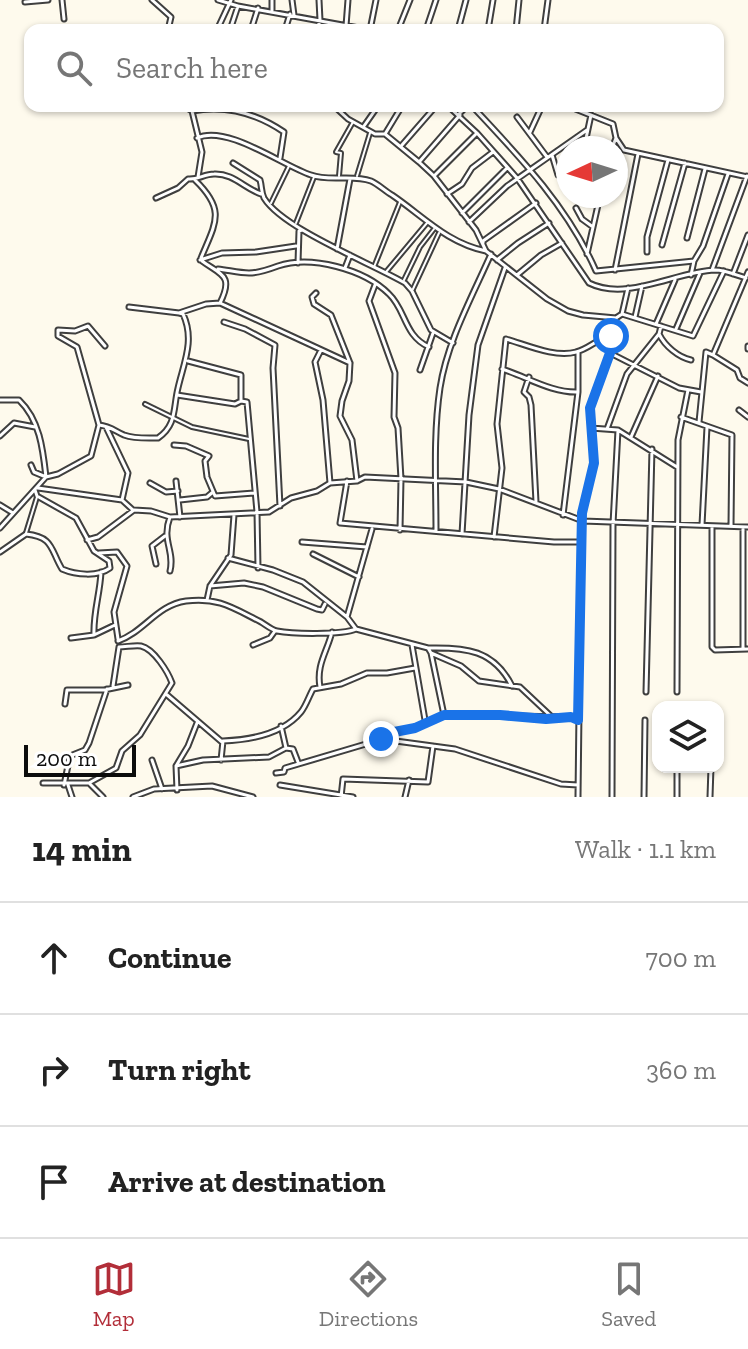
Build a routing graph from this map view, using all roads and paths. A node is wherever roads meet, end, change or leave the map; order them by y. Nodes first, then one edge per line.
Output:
1 (48, 0) edge
2 (62, 0) edge
3 (152, 0) edge
4 (218, 0) edge
5 (272, 0) edge
6 (292, 0) edge
7 (319, 0) edge
8 (348, 0) edge
9 (376, 0) edge
10 (410, 0) edge
11 (436, 0) edge
12 (466, 0) edge
13 (493, 0) edge
14 (519, 0) edge
15 (548, 0) edge
16 (25, 2) edge
17 (231, 2) edge
18 (238, 6) junction
19 (258, 8) junction
20 (272, 11) junction
21 (292, 14) junction
22 (64, 19) dead end
23 (320, 20) junction
24 (169, 24) edge
25 (220, 24) edge
26 (232, 24) edge
27 (253, 24) edge
28 (288, 24) edge
29 (319, 24) edge
30 (333, 24) edge
31 (346, 24) edge
32 (372, 24) edge
33 (400, 24) edge
34 (428, 24) edge
35 (460, 24) edge
36 (489, 24) edge
37 (517, 24) edge
38 (545, 24) edge
39 (192, 112) edge
40 (238, 112) edge
41 (342, 112) edge
42 (373, 112) edge
43 (398, 112) edge
44 (431, 112) edge
45 (455, 112) edge
46 (463, 112) edge
47 (476, 112) edge
48 (539, 112) edge
49 (583, 112) edge
50 (459, 115) junction
51 (591, 115) junction
52 (517, 117) dead end
53 (353, 121) junction
54 (362, 127) junction
55 (587, 130) junction
56 (371, 131) junction
57 (530, 132) junction
58 (477, 133) junction
59 (385, 134) junction
60 (586, 136) edge
61 (616, 136) edge
62 (197, 138) junction
63 (401, 147) junction
64 (628, 151) edge
65 (493, 152) junction
66 (638, 154) junction
67 (549, 156) junction
68 (279, 159) junction
69 (668, 160) junction
70 (419, 162) junction
71 (233, 163) dead end
72 (685, 163) junction
73 (290, 165) junction
74 (507, 168) junction
75 (705, 169) junction
76 (529, 170) junction
77 (556, 171) edge
78 (728, 174) junction
79 (315, 176) junction
80 (434, 176) junction
81 (747, 176) edge
82 (339, 177) junction
83 (196, 178) junction
84 (517, 178) junction
85 (350, 179) junction
86 (356, 179) junction
87 (261, 194) junction
88 (447, 194) junction
89 (156, 198) dead end
90 (400, 201) junction
91 (536, 203) junction
92 (270, 206) junction
93 (576, 208) dead end
94 (597, 208) edge
95 (462, 213) junction
96 (428, 222) junction
97 (469, 222) junction
98 (549, 223) junction
99 (296, 224) junction
100 (593, 227) junction
101 (435, 228) junction
102 (302, 230) junction
103 (439, 232) junction
104 (748, 235) edge
105 (687, 238) dead end
106 (413, 240) junction
107 (562, 243) junction
108 (484, 245) junction
109 (662, 245) dead end
110 (296, 246) junction
111 (421, 248) junction
112 (337, 249) junction
113 (486, 251) junction
114 (647, 252) dead end
115 (431, 253) junction
116 (491, 254) junction
117 (587, 254) junction
118 (350, 255) junction
119 (200, 260) junction
120 (497, 260) junction
121 (694, 261) junction
122 (298, 264) junction
123 (374, 267) junction
124 (345, 268) junction
125 (505, 268) junction
126 (218, 269) junction
127 (615, 270) junction
128 (712, 270) junction
129 (724, 271) junction
130 (386, 272) junction
131 (700, 272) junction
132 (748, 272) edge
133 (733, 274) junction
134 (691, 275) junction
135 (516, 276) junction
136 (746, 278) junction
137 (675, 280) junction
138 (403, 282) junction
139 (375, 285) junction
140 (642, 285) junction
141 (628, 288) junction
142 (412, 291) junction
143 (316, 293) dead end
144 (220, 303) junction
145 (129, 307) dead end
146 (179, 313) junction
147 (622, 314) junction
148 (635, 317) junction
149 (616, 318) junction
150 (224, 322) dead end
151 (658, 325) junction
152 (676, 329) junction
153 (433, 333) junction
154 (659, 334) junction
155 (611, 336) junction
156 (453, 343) junction
157 (105, 346) dead end
158 (429, 347) junction
159 (321, 348) junction
160 (578, 352) junction
161 (610, 353) junction
162 (713, 355) junction
163 (691, 360) dead end
164 (187, 361) junction
165 (350, 363) junction
166 (634, 364) junction
167 (501, 369) junction
168 (420, 370) dead end
169 (658, 376) junction
170 (529, 377) junction
171 (748, 383) edge
172 (688, 390) junction
173 (578, 392) junction
174 (702, 392) junction
175 (177, 393) junction
176 (0, 400) edge
177 (241, 401) junction
178 (145, 404) dead end
179 (739, 410) dead end
180 (681, 417) junction
181 (748, 417) edge
182 (174, 419) junction
183 (699, 422) junction
184 (99, 425) junction
185 (105, 426) junction
186 (35, 427) junction
187 (707, 427) junction
188 (591, 428) junction
189 (607, 429) junction
190 (618, 430) junction
191 (0, 436) edge
192 (631, 437) junction
193 (250, 439) junction
194 (174, 445) dead end
195 (652, 449) junction
196 (31, 465) dead end
197 (678, 468) junction
198 (46, 477) junction
199 (401, 479) junction
200 (347, 480) junction
201 (176, 481) dead end
202 (357, 481) junction
203 (436, 481) junction
204 (466, 482) junction
205 (150, 483) dead end
206 (330, 483) junction
207 (36, 489) junction
208 (499, 489) junction
209 (178, 491) junction
210 (213, 492) junction
211 (254, 493) junction
212 (37, 496) junction
213 (122, 500) junction
214 (180, 500) junction
215 (536, 502) junction
216 (0, 505) edge
217 (280, 506) junction
218 (134, 510) junction
219 (257, 512) junction
220 (13, 513) junction
221 (234, 515) junction
222 (563, 515) junction
223 (170, 517) junction
224 (180, 517) junction
225 (583, 521) junction
226 (613, 524) junction
227 (677, 524) junction
228 (648, 525) junction
229 (702, 525) junction
230 (712, 526) junction
231 (731, 527) junction
232 (746, 527) edge
233 (0, 528) edge
234 (375, 528) junction
235 (400, 530) junction
236 (436, 531) junction
237 (26, 534) junction
238 (462, 534) junction
239 (165, 536) junction
240 (494, 537) junction
241 (87, 540) junction
242 (302, 542) dead end
243 (581, 542) junction
244 (367, 547) junction
245 (0, 552) edge
246 (99, 553) junction
247 (313, 554) dead end
248 (228, 558) junction
249 (156, 564) dead end
250 (258, 568) junction
251 (170, 571) dead end
252 (101, 572) junction
253 (359, 577) junction
254 (208, 589) junction
255 (207, 600) junction
256 (326, 602) junction
257 (347, 617) junction
258 (115, 625) junction
259 (356, 629) junction
260 (275, 631) junction
261 (332, 632) junction
262 (94, 635) junction
263 (71, 638) dead end
264 (118, 641) junction
265 (253, 645) dead end
266 (412, 645) junction
267 (119, 647) junction
268 (428, 648) junction
269 (746, 649) edge
270 (431, 653) junction
271 (415, 668) junction
272 (128, 685) dead end
273 (113, 686) junction
274 (512, 686) junction
275 (320, 687) junction
276 (107, 689) junction
277 (646, 692) dead end
278 (677, 692) dead end
279 (166, 694) junction
280 (65, 704) dead end
281 (444, 715) junction
282 (553, 718) junction
283 (578, 720) junction
284 (645, 720) dead end
285 (426, 721) junction
286 (197, 723) junction
287 (281, 726) junction
288 (381, 739) junction
289 (222, 742) junction
290 (433, 746) junction
291 (286, 748) junction
292 (152, 760) dead end
293 (221, 760) junction
294 (298, 762) junction
295 (176, 766) junction
296 (276, 773) dead end
297 (677, 773) edge
298 (711, 773) edge
299 (409, 780) junction
300 (43, 783) dead end
301 (89, 783) junction
302 (66, 785) junction
303 (280, 785) dead end
304 (578, 785) junction
305 (162, 789) junction
306 (303, 789) junction
307 (177, 790) junction
308 (341, 796) edge
309 (72, 797) edge
310 (103, 797) edge
311 (133, 797) edge
312 (253, 797) edge
313 (302, 797) edge
314 (353, 797) edge
315 (405, 797) edge
316 (578, 797) edge
317 (612, 797) edge
318 (644, 797) edge
319 (677, 797) edge
320 (710, 797) edge

1 - 16 street
2 - 22 street
3 - 24 street
4 - 17 street
5 - 20 street
6 - 21 street
7 - 23 street
8 - 31 street
9 - 32 street
10 - 33 street
11 - 34 street
12 - 35 street
13 - 36 street
14 - 37 street
15 - 38 street
17 - 18 street
17 - 25 street
18 - 19 street
18 - 26 street
19 - 20 street
19 - 27 street
20 - 21 street
21 - 23 street
21 - 28 street
23 - 29 street
23 - 30 street
39 - 62 street
40 - 68 street
41 - 53 street
42 - 54 street
43 - 59 street
44 - 63 street
45 - 50 street
46 - 50 street
47 - 76 street
48 - 57 street
49 - 51 street
50 - 58 street
50 - 70 street
51 - 55 street
51 - 61 street
52 - 57 street
53 - 54 street
53 - 82 street
54 - 56 street
55 - 60 street
55 - 67 street
56 - 59 street
56 - 86 street
57 - 67 street
58 - 65 street
58 - 80 street
59 - 63 street
62 - 68 street
62 - 83 street
63 - 70 street
64 - 66 street
65 - 74 street
65 - 88 street
66 - 69 street
66 - 127 street
67 - 76 street
67 - 77 street
68 - 73 street
69 - 72 street
69 - 114 street
70 - 80 street
71 - 87 street
72 - 75 street
72 - 109 street
73 - 79 street
73 - 92 street
74 - 84 street
74 - 95 street
75 - 78 street
75 - 105 street
76 - 84 street
76 - 117 street
78 - 81 street
78 - 121 street
79 - 82 street
79 - 99 street
80 - 88 street
81 - 128 street
82 - 85 street
83 - 87 street
83 - 89 street
83 - 119 street
84 - 91 street
84 - 97 street
85 - 86 street
85 - 112 street
86 - 90 street
87 - 92 street
88 - 95 street
90 - 96 street
90 - 123 street
91 - 98 street
91 - 108 street
92 - 99 street
93 - 100 street
94 - 100 street
95 - 97 street
96 - 101 street
96 - 106 street
97 - 108 street
98 - 107 street
98 - 120 street
99 - 102 street
100 - 117 street
101 - 103 street
101 - 111 street
102 - 110 street
102 - 112 street
103 - 113 street
103 - 115 street
104 - 133 street
106 - 111 street
106 - 130 street
107 - 135 street
107 - 141 street
108 - 113 street
110 - 119 street
110 - 122 street
111 - 115 street
111 - 138 street
112 - 118 street
113 - 116 street
115 - 142 street
116 - 120 street
116 - 156 street
117 - 127 street
118 - 123 street
118 - 124 street
119 - 126 street
120 - 125 street
121 - 127 street
121 - 134 street
122 - 124 street
122 - 126 street
123 - 130 street
124 - 139 street
125 - 135 street
125 - 204 street
126 - 144 street
128 - 129 street
128 - 131 street
129 - 133 street
129 - 152 street
130 - 138 street
131 - 134 street
131 - 152 street
132 - 136 street
133 - 136 street
134 - 137 street
135 - 149 street
136 - 162 street
137 - 140 street
137 - 151 street
138 - 142 street
139 - 158 street
139 - 199 street
140 - 141 street
140 - 148 street
141 - 147 street
142 - 153 street
143 - 165 street
144 - 146 street
144 - 159 street
145 - 146 street
146 - 164 street
147 - 148 street
147 - 149 street
148 - 151 street
149 - 155 street
150 - 217 street
151 - 152 street
151 - 154 street
153 - 156 street
153 - 158 street
154 - 163 street
154 - 166 street
155 - 160 street
155 - 161 street
156 - 203 street
157 - 184 street
158 - 168 street
159 - 165 street
159 - 206 street
160 - 167 street
160 - 173 street
161 - 166 street
161 - 188 street
162 - 171 street
162 - 174 street
164 - 175 street
164 - 177 street
165 - 202 street
166 - 169 street
166 - 189 street
167 - 170 street
167 - 208 street
169 - 172 street
169 - 192 street
170 - 173 street
170 - 215 street
172 - 174 street
172 - 180 street
173 - 222 street
174 - 183 street
175 - 177 street
175 - 182 street
176 - 186 street
177 - 193 street
178 - 182 street
179 - 181 street
180 - 183 street
180 - 197 street
182 - 185 street
182 - 193 street
183 - 187 street
184 - 185 street
184 - 198 street
185 - 213 street
186 - 191 street
186 - 198 street
187 - 229 street
187 - 231 street
188 - 189 street
188 - 225 street
189 - 190 street
190 - 192 street
190 - 226 street
192 - 195 street
193 - 211 street
194 - 210 street
195 - 197 street
195 - 228 street
196 - 198 street
197 - 227 street
198 - 207 street
199 - 202 street
199 - 203 street
199 - 235 street
200 - 202 street
200 - 206 street
200 - 234 street
201 - 209 street
203 - 204 street
203 - 236 street
204 - 208 street
204 - 238 street
205 - 209 street
206 - 217 street
207 - 212 street
207 - 213 street
207 - 220 street
208 - 215 street
208 - 240 street
209 - 214 street
210 - 211 street
210 - 214 street
211 - 219 street
212 - 237 street
212 - 241 street
213 - 218 street
214 - 224 street
215 - 222 street
216 - 220 street
217 - 219 street
218 - 223 street
218 - 241 street
219 - 221 street
219 - 250 street
220 - 233 street
221 - 224 street
221 - 248 street
222 - 225 street
223 - 224 street
223 - 239 street
225 - 226 street
225 - 243 street
226 - 228 street
226 - 317 street
227 - 228 street
227 - 229 street
227 - 278 street
228 - 277 street
229 - 230 street
230 - 231 street
230 - 269 street
231 - 232 street
232 - 269 street
234 - 235 street
234 - 244 street
235 - 236 street
236 - 238 street
237 - 245 street
237 - 252 street
238 - 240 street
239 - 249 street
239 - 251 street
240 - 243 street
241 - 246 street
242 - 244 street
243 - 283 street
244 - 253 street
246 - 252 street
246 - 258 street
247 - 253 street
248 - 250 street
248 - 254 street
250 - 256 street
252 - 262 street
253 - 257 street
254 - 255 street
254 - 256 street
255 - 260 street
255 - 264 street
256 - 257 street
257 - 259 street
258 - 262 street
258 - 264 street
259 - 261 street
259 - 266 street
260 - 261 street
260 - 265 street
261 - 275 street
262 - 263 street
264 - 267 street
266 - 268 street
266 - 271 street
267 - 273 street
267 - 279 street
268 - 270 street
268 - 274 street
270 - 274 street
270 - 281 street
271 - 275 street
271 - 285 street
272 - 273 street
273 - 276 street
274 - 282 street
275 - 287 street
276 - 280 street
276 - 302 street
279 - 286 street
279 - 301 street
281 - 282 street
281 - 285 street
282 - 283 street
283 - 304 street
284 - 318 street
285 - 288 street
286 - 289 street
286 - 295 street
287 - 289 street
287 - 291 street
288 - 290 street
288 - 294 street
289 - 293 street
290 - 299 street
290 - 304 street
291 - 293 street
291 - 294 street
292 - 305 street
293 - 295 street
294 - 296 street
295 - 307 street
297 - 319 street
298 - 320 street
299 - 308 street
299 - 315 street
300 - 302 street
301 - 302 street
301 - 310 street
302 - 309 street
303 - 306 street
304 - 316 street
305 - 307 street
305 - 311 street
306 - 308 street
306 - 313 street
307 - 312 street
308 - 314 street

